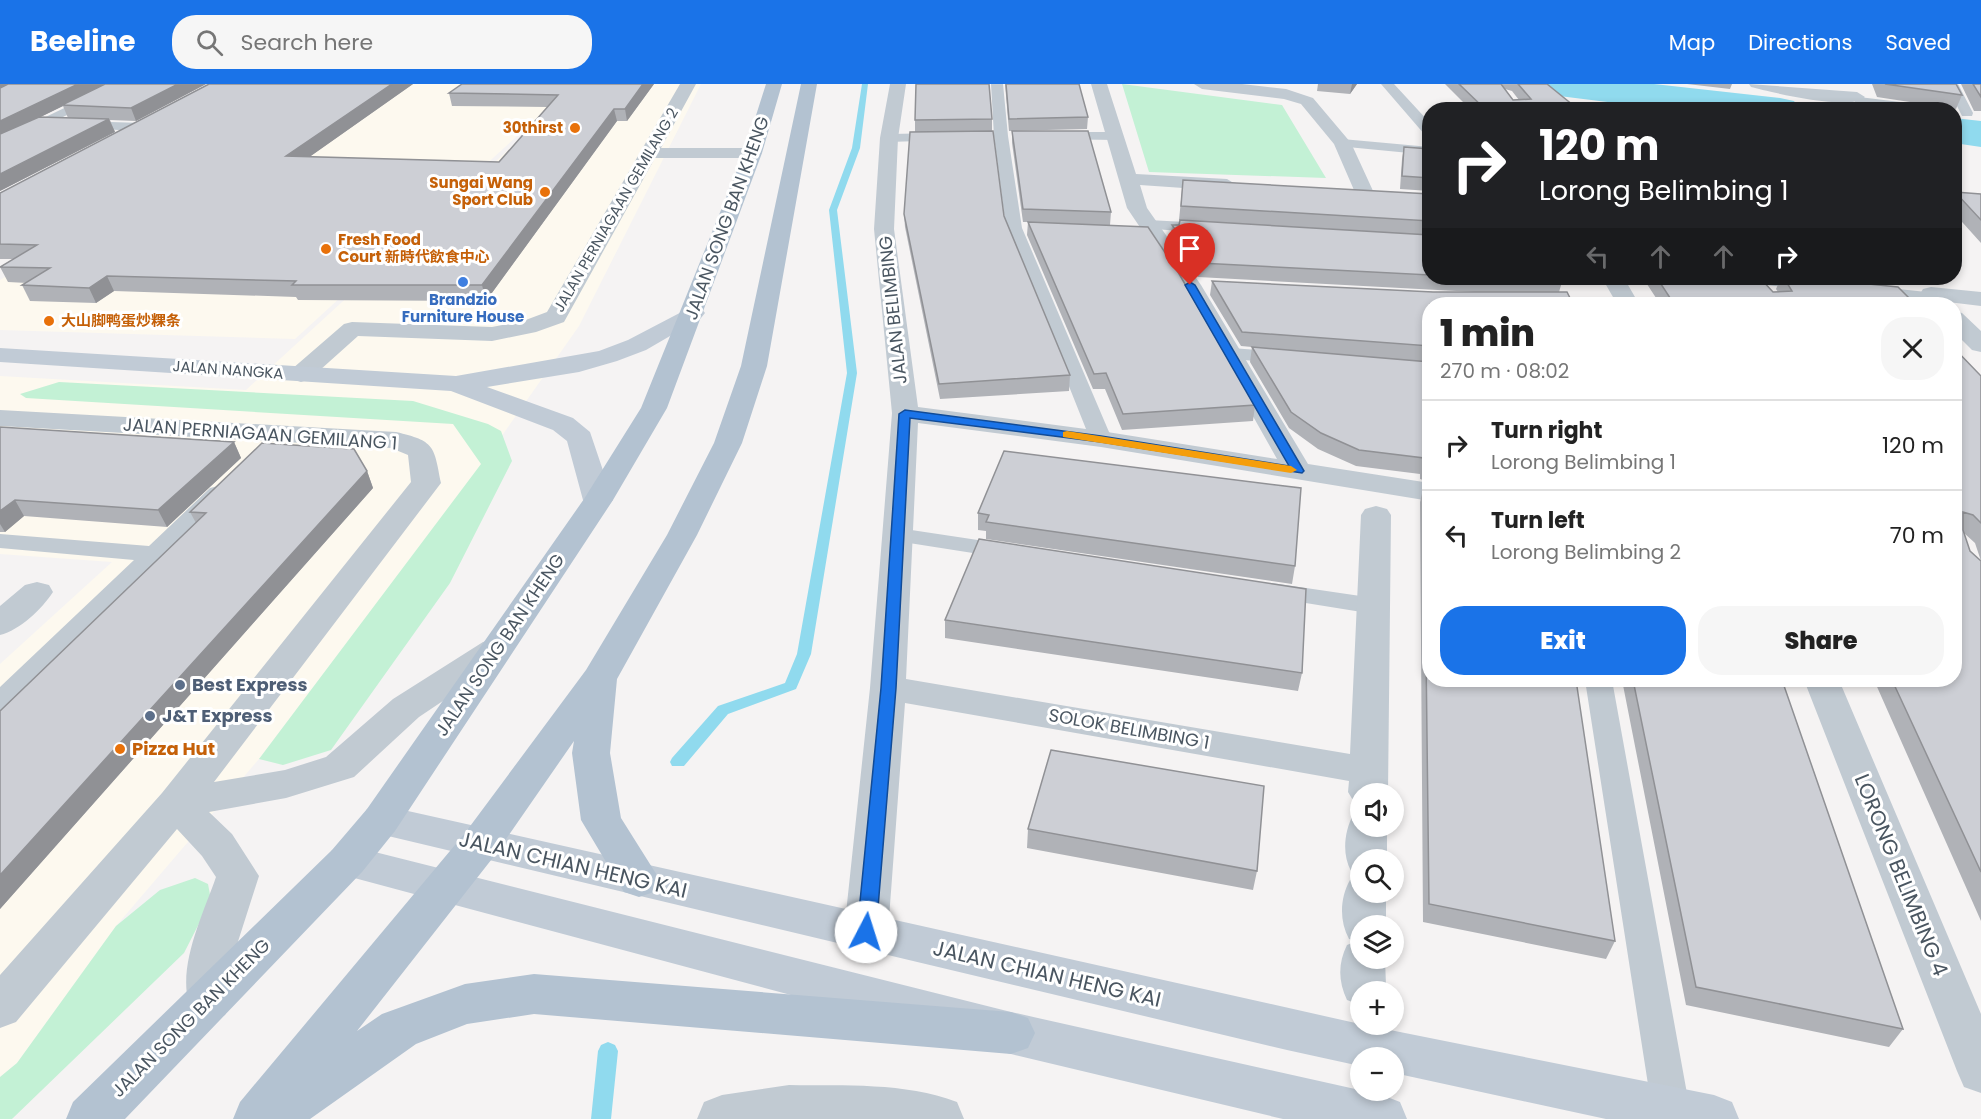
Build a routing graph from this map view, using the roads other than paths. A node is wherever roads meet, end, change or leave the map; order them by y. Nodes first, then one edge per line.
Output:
1 (124, 84) edge
2 (688, 84) edge
3 (774, 84) edge
4 (809, 84) edge
5 (898, 84) edge
6 (997, 84) edge
7 (1099, 84) edge
8 (1202, 84) edge
9 (1388, 84) edge
10 (1756, 84) edge
11 (1952, 84) edge
12 (1857, 94) edge
13 (1804, 97) edge
14 (1895, 102) edge
15 (1958, 102) edge
16 (1962, 113) edge
17 (1981, 115) edge
18 (162, 116) edge
19 (1422, 123) edge
20 (42, 124) junction
21 (142, 127) junction
22 (1035, 136) edge
23 (1115, 136) junction
24 (956, 137) edge
25 (889, 138) junction
26 (112, 143) edge
27 (1342, 143) junction
28 (0, 144) edge
29 (1422, 151) edge
30 (648, 153) junction
31 (753, 153) junction
32 (1128, 179) junction
33 (1246, 186) edge
34 (1341, 191) edge
35 (1364, 193) junction
36 (1386, 195) edge
37 (1014, 228) junction
38 (1038, 229) edge
39 (1218, 229) edge
40 (1145, 231) junction
41 (1190, 285) junction
42 (1759, 285) edge
43 (1817, 285) edge
44 (1213, 286) edge
45 (1835, 287) edge
46 (1857, 289) edge
47 (1931, 293) edge
48 (1769, 296) edge
49 (1981, 299) edge
50 (693, 313) junction
51 (1962, 326) edge
52 (1981, 345) edge
53 (1231, 354) junction
54 (0, 355) edge
55 (1301, 359) edge
56 (301, 374) junction
57 (456, 384) junction
58 (905, 414) junction
59 (0, 418) edge
60 (281, 434) junction
61 (1101, 439) junction
62 (1298, 471) junction
63 (1422, 491) edge
64 (598, 500) junction
65 (1377, 515) dead end
66 (898, 535) junction
67 (0, 541) edge
68 (154, 554) junction
69 (1038, 556) edge
70 (1246, 587) edge
71 (37, 592) dead end
72 (1374, 606) junction
73 (0, 624) edge
74 (495, 650) junction
75 (600, 677) junction
76 (1599, 687) edge
77 (1824, 687) edge
78 (888, 688) junction
79 (0, 703) edge
80 (1368, 782) edge
81 (176, 803) junction
82 (381, 820) junction
83 (480, 844) junction
84 (347, 861) junction
85 (639, 880) junction
86 (446, 888) junction
87 (866, 932) junction
88 (209, 1001) junction
89 (2, 1003) edge
90 (1011, 1033) junction
91 (1981, 1071) edge
92 (1671, 1110) junction
93 (885, 1115) edge
94 (723, 1118) edge
95 (91, 1119) edge
96 (258, 1119) edge
97 (268, 1119) edge
98 (939, 1119) edge
99 (1382, 1119) edge
100 (1714, 1119) edge

1 - 20 lane
2 - 30 street, JALAN PERNIAGAAN GEMILANG 2
3 - 31 main road, JALAN SONG BAN KHENG
4 - 75 main road
5 - 25 street, JALAN BELIMBING
6 - 37 lane
7 - 23 street
8 - 27 street
9 - 19 lane
10 - 13 street
11 - 15 lane
12 - 13 street
12 - 14 lane
16 - 17 lane
18 - 21 street
20 - 21 lane
20 - 28 lane
21 - 26 street
22 - 23 lane
23 - 32 street
24 - 25 lane
25 - 58 street, JALAN BELIMBING
27 - 29 lane
27 - 35 street
30 - 31 street
30 - 56 street, JALAN PERNIAGAAN GEMILANG 2
31 - 50 main road, JALAN SONG BAN KHENG
32 - 33 street
32 - 40 street
34 - 35 street
35 - 36 street
37 - 38 lane
37 - 61 lane
39 - 40 lane
40 - 41 street
41 - 44 street
41 - 53 street
42 - 48 lane
43 - 45 lane
46 - 47 lane
47 - 49 street
50 - 57 main road, JALAN NANGKA
50 - 64 main road, JALAN SONG BAN KHENG
51 - 52 street
53 - 55 lane
53 - 62 street
54 - 56 main road, JALAN NANGKA
56 - 57 main road, JALAN NANGKA
57 - 64 main road, JALAN NANGKA
58 - 61 street
58 - 66 street, JALAN BELIMBING
59 - 60 street, JALAN PERNIAGAAN GEMILANG 1
60 - 68 lane
60 - 81 street, JALAN PERNIAGAAN GEMILANG 1
61 - 62 street
62 - 63 street
64 - 74 main road, JALAN SONG BAN KHENG
65 - 72 street
66 - 69 lane
66 - 78 street, JALAN BELIMBING
67 - 68 lane
68 - 79 lane
70 - 72 lane
71 - 73 street
72 - 80 street
74 - 81 street
74 - 82 main road, JALAN SONG BAN KHENG
75 - 83 main road
75 - 85 main road
76 - 92 lane
77 - 91 street, LORONG BELIMBING 4
78 - 80 street, SOLOK BELIMBING 1
78 - 87 street, JALAN BELIMBING
81 - 88 street
81 - 89 street, JALAN PERNIAGAAN GEMILANG 1
82 - 83 main road, JALAN CHIAN HENG KAI
82 - 84 main road, JALAN SONG BAN KHENG
83 - 85 main road, JALAN CHIAN HENG KAI
83 - 86 main road
84 - 86 main road
84 - 88 main road, JALAN SONG BAN KHENG
85 - 87 main road, JALAN CHIAN HENG KAI
86 - 90 main road
86 - 96 main road
87 - 92 main road, JALAN CHIAN HENG KAI
88 - 95 main road, JALAN SONG BAN KHENG
90 - 97 main road
90 - 99 main road
92 - 100 main road, JALAN CHIAN HENG KAI
93 - 94 street
93 - 98 street

